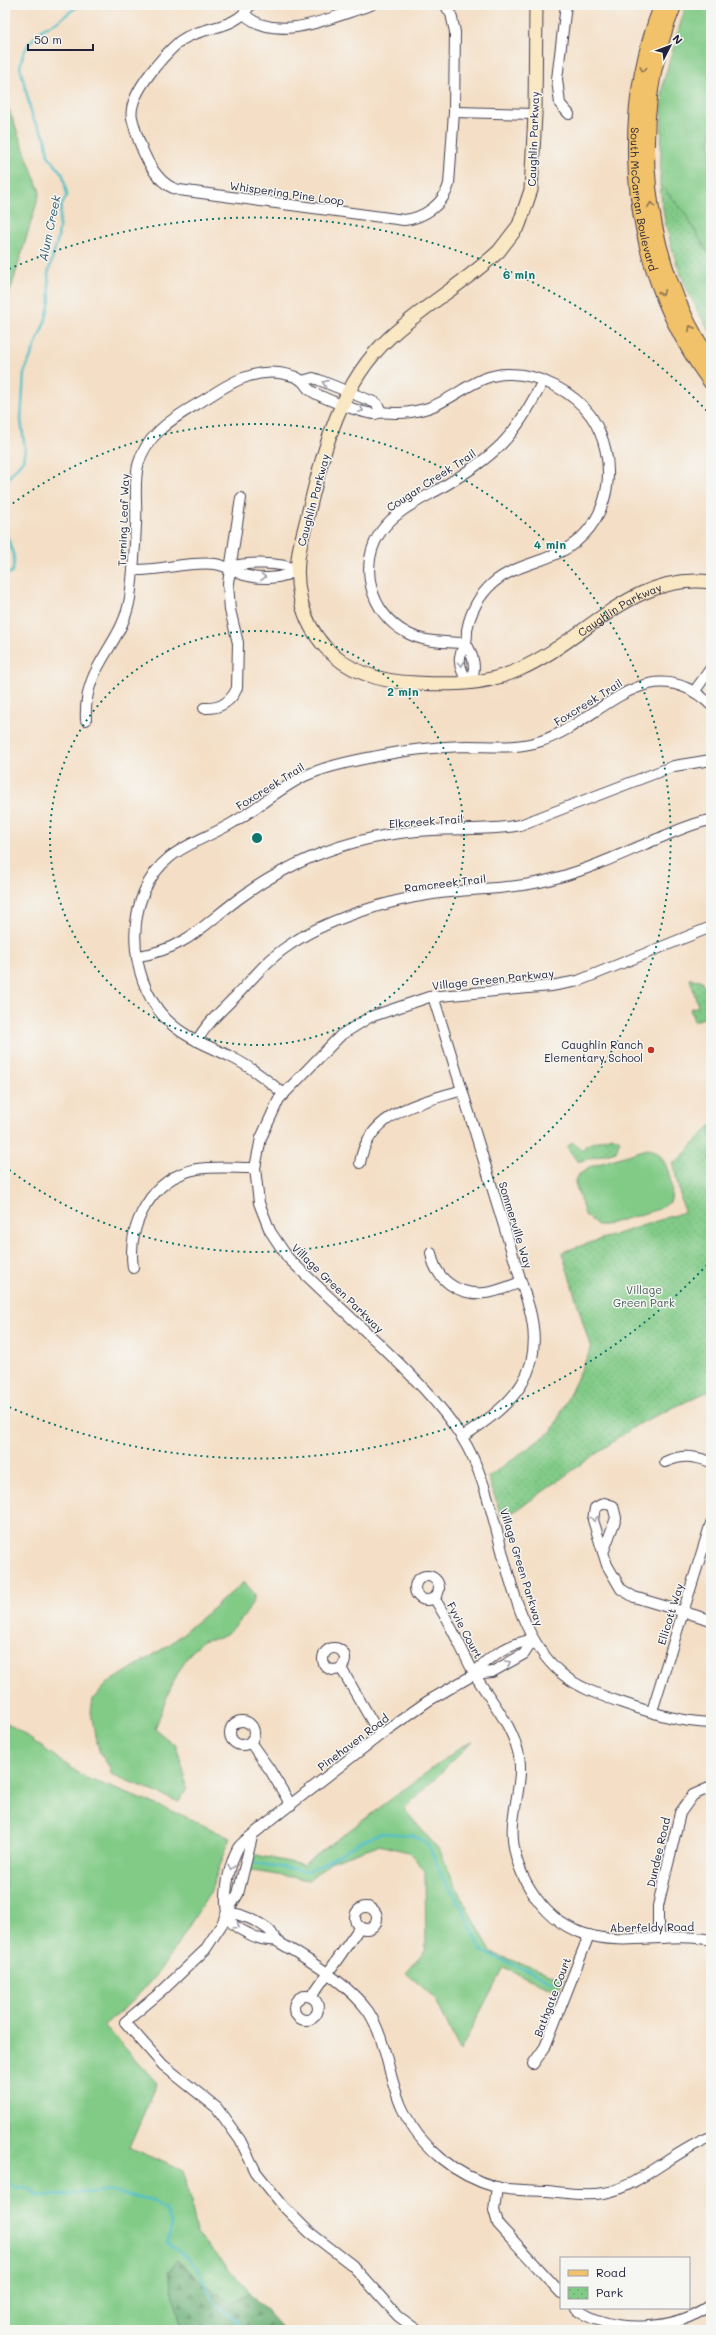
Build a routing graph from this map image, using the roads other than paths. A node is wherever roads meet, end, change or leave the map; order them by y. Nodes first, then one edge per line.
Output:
1 (250, 5) edge
2 (371, 5) edge
3 (445, 5) edge
4 (536, 5) edge
5 (566, 5) edge
6 (662, 5) edge
7 (674, 5) edge
8 (244, 14) junction
9 (454, 112) junction
10 (535, 114) junction
11 (570, 114) dead end
12 (711, 362) edge
13 (543, 381) junction
14 (711, 382) edge
15 (344, 398) junction
16 (241, 498) dead end
17 (230, 567) junction
18 (132, 570) junction
19 (297, 570) junction
20 (711, 582) edge
21 (466, 643) junction
22 (711, 668) edge
23 (470, 684) junction
24 (694, 692) junction
25 (710, 703) edge
26 (204, 708) dead end
27 (86, 720) dead end
28 (711, 760) edge
29 (711, 820) edge
30 (711, 927) edge
31 (138, 956) junction
32 (433, 996) junction
33 (197, 1041) junction
34 (462, 1090) junction
35 (284, 1094) junction
36 (360, 1163) dead end
37 (256, 1168) junction
38 (431, 1253) dead end
39 (133, 1268) dead end
40 (521, 1282) junction
41 (462, 1437) junction
42 (665, 1462) dead end
43 (711, 1462) edge
44 (711, 1523) edge
45 (603, 1553) dead end
46 (434, 1598) dead end
47 (683, 1611) junction
48 (711, 1620) edge
49 (533, 1640) junction
50 (341, 1668) dead end
51 (475, 1674) junction
52 (652, 1711) junction
53 (711, 1723) edge
54 (380, 1735) junction
55 (250, 1742) dead end
56 (711, 1787) edge
57 (291, 1805) junction
58 (227, 1912) junction
59 (360, 1927) dead end
60 (589, 1935) junction
61 (660, 1938) junction
62 (711, 1940) edge
63 (327, 1974) junction
64 (311, 1997) dead end
65 (533, 2064) dead end
66 (711, 2137) edge
67 (497, 2187) junction
68 (560, 2292) edge
69 (711, 2305) edge
70 (577, 2309) edge
71 (626, 2329) edge
72 (656, 2329) edge
73 (417, 2330) edge

1 - 8 street, Whispering Pine Loop
2 - 8 street
3 - 9 street, Whispering Pine Loop
4 - 10 street, Caughlin Parkway
5 - 11 street
6 -> 14 main road, South McCarran Boulevard
12 -> 7 main road, South McCarran Boulevard
8 - 9 street, Whispering Pine Loop
9 - 10 street
10 - 15 street, Caughlin Parkway
13 - 15 street, Turning Leaf Way
13 - 21 street
13 - 21 street, Cougar Creek Trail
15 - 18 street, Turning Leaf Way
15 - 19 street, Caughlin Parkway
16 - 17 street
17 - 18 street
17 - 19 street
17 - 26 street
18 - 27 street, Turning Leaf Way
19 - 23 street, Caughlin Parkway
20 - 23 street, Caughlin Parkway
21 - 23 street
22 - 24 street
24 - 25 street, Foxcreek Trail
24 - 31 street, Foxcreek Trail
28 - 31 street, Elkcreek Trail
29 - 33 street, Ramcreek Trail
30 - 32 street, Village Green Parkway
31 - 33 street, Foxcreek Trail
32 - 34 street, Sommerville Way
32 - 35 street, Village Green Parkway
33 - 35 street, Foxcreek Trail
34 - 36 street
34 - 40 street, Sommerville Way
35 - 37 street, Village Green Parkway
37 - 39 street
37 - 41 street, Village Green Parkway
38 - 40 street
40 - 41 street, Sommerville Way
41 - 49 street, Village Green Parkway
42 - 43 street
44 - 47 street, Ellicott Way
45 - 47 street
46 - 51 street, Fyvie Court
47 - 48 street
47 - 52 street, Ellicott Way
49 - 51 street, Pinehaven Road
49 - 52 street, Village Green Parkway
50 - 54 street
51 - 54 street, Pinehaven Road
51 - 60 street, Aberfeldy Road
52 - 53 street, Village Green Parkway
54 - 57 street, Pinehaven Road
55 - 57 street
56 - 61 street, Dundee Road
57 - 58 street, Pinehaven Road
58 - 63 street
58 - 73 street, Pinehaven Road
59 - 63 street
60 - 61 street, Aberfeldy Road
60 - 65 street, Bathgate Court
61 - 62 street, Aberfeldy Road
63 - 64 street
63 - 67 street
66 - 67 street
67 - 68 street
69 - 72 street
70 - 71 street
71 - 72 street

